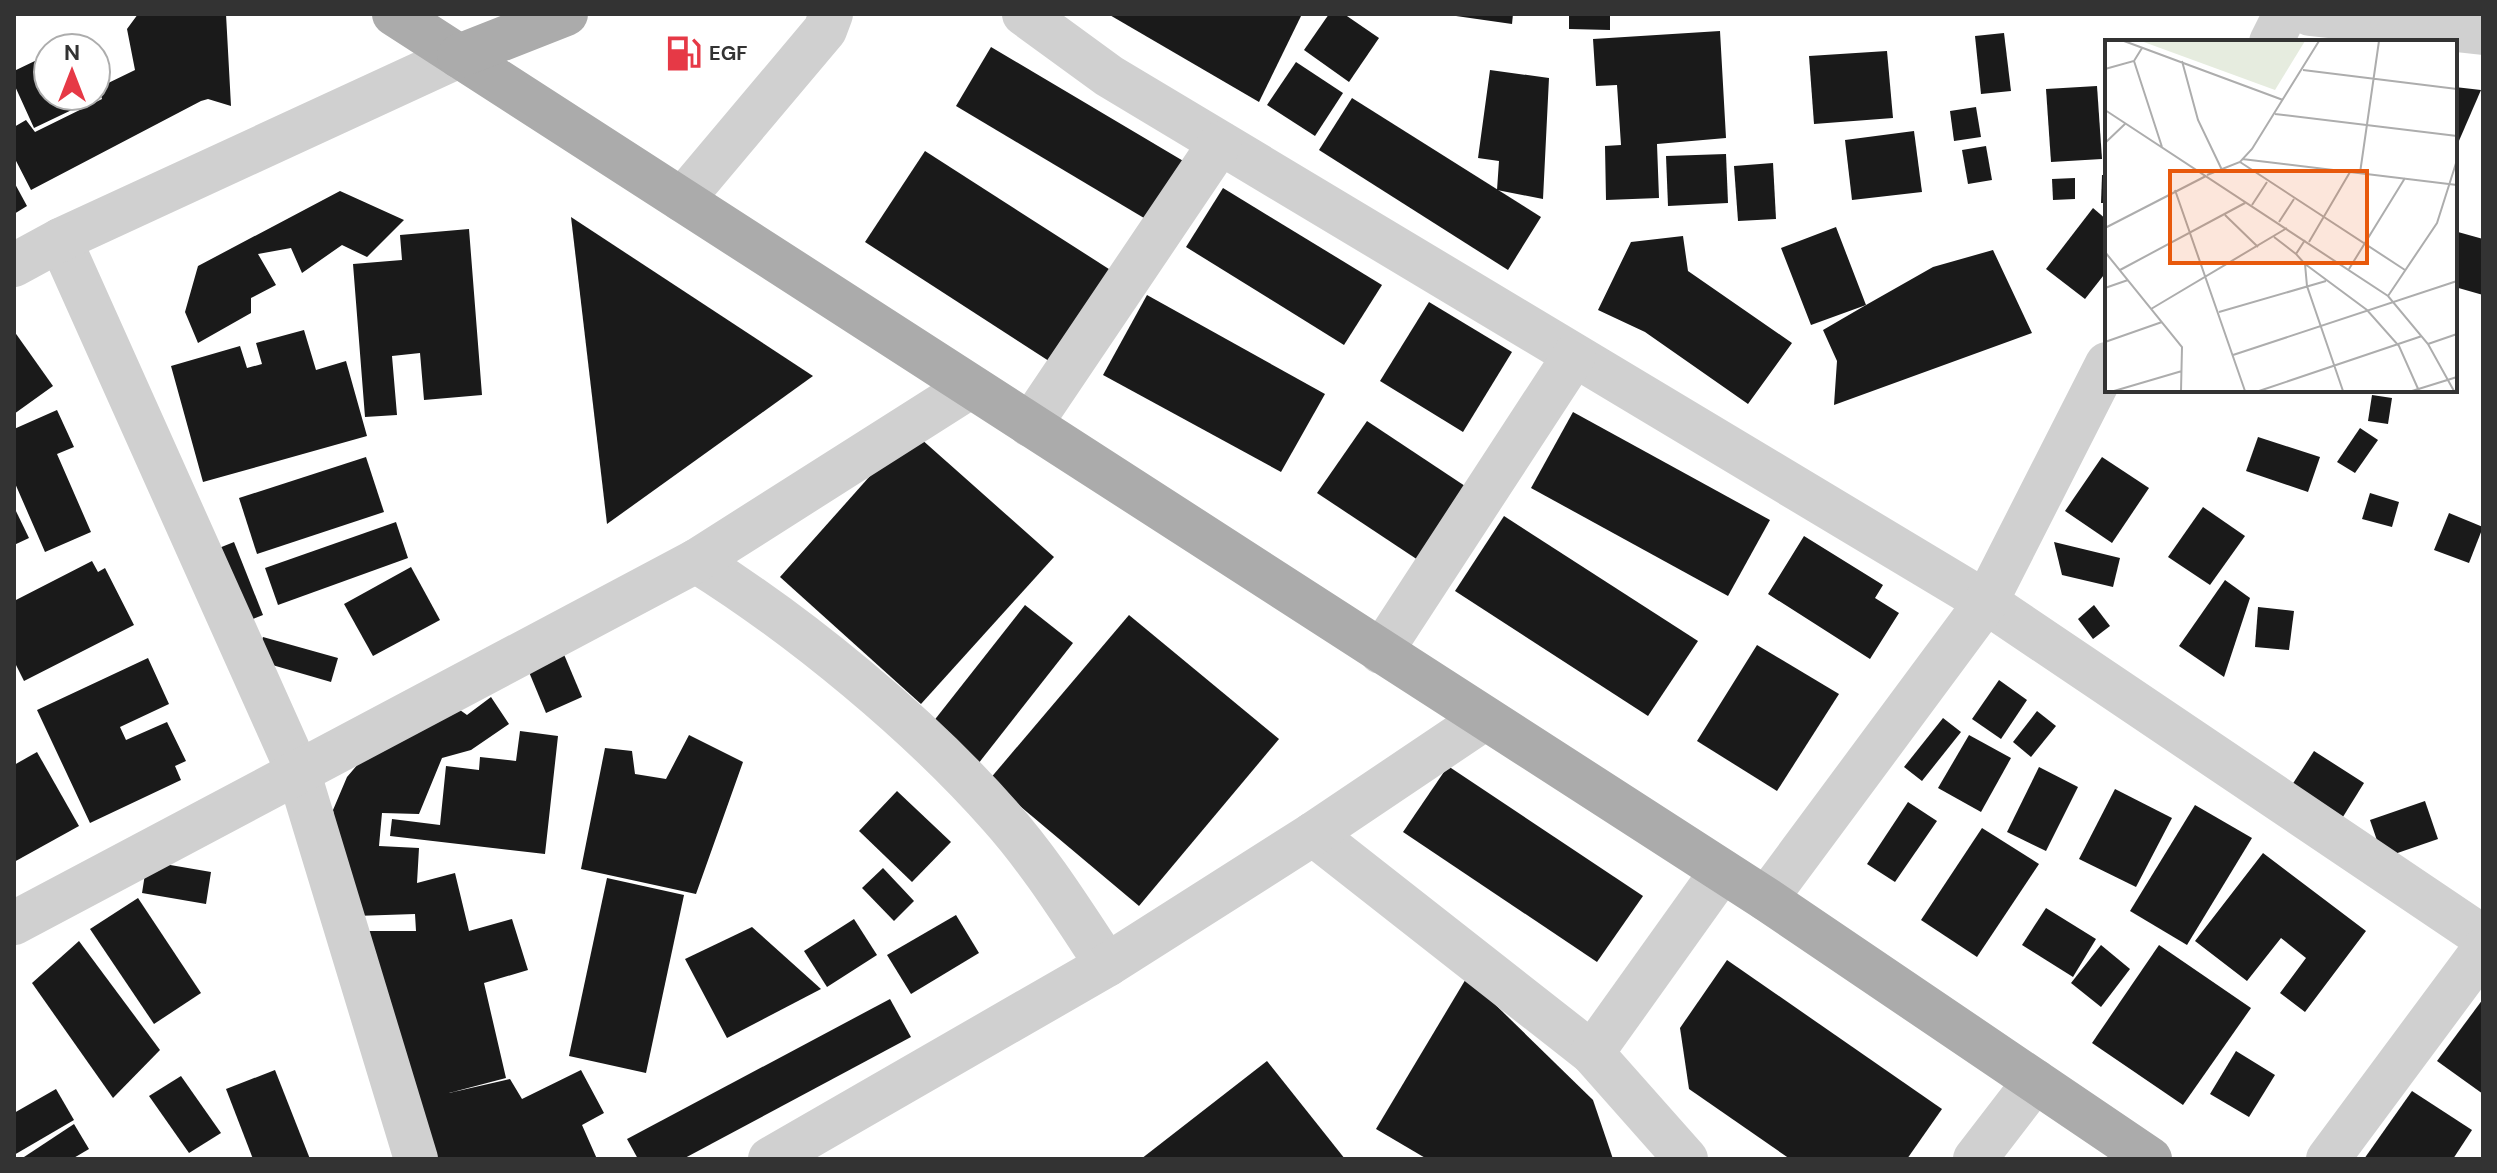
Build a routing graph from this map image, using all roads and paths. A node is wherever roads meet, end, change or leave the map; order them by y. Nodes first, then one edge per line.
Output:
1 (394, 14) edge
2 (566, 14) edge
3 (831, 14) edge
4 (1024, 14) edge
5 (2285, 14) edge
6 (2310, 14) edge
7 (2408, 19) edge
8 (2483, 33) edge
9 (2272, 40) edge
10 (459, 56) junction
11 (1220, 143) junction
12 (682, 200) junction
13 (60, 240) junction
14 (14, 265) edge
15 (1574, 356) junction
16 (2105, 368) edge
17 (970, 387) junction
18 (1030, 425) junction
19 (696, 561) junction
20 (1986, 602) junction
21 (1381, 652) junction
22 (1484, 719) junction
23 (299, 774) junction
24 (1313, 834) junction
25 (1722, 871) junction
26 (1766, 899) junction
27 (14, 923) edge
28 (2483, 937) edge
29 (2483, 950) edge
30 (1107, 965) junction
31 (1592, 1053) junction
32 (2035, 1081) junction
33 (416, 1159) edge
34 (770, 1159) edge
35 (1686, 1159) edge
36 (1975, 1159) edge
37 (2150, 1159) edge
38 (2328, 1159) edge

1 - 10 main road
2 - 10 main road
3 - 12 street
4 - 11 street
5 - 9 street
6 - 7 street
7 - 8 street
10 - 12 main road
10 - 13 street
11 - 15 street
11 - 18 street
12 - 17 main road
13 - 14 street
13 - 23 street
15 - 20 street
15 - 21 street
16 - 20 street
17 - 18 main road
17 - 19 street
18 - 21 main road
19 - 23 street
19 - 30 street
20 - 26 street
20 - 28 street
21 - 22 main road
22 - 24 street
22 - 25 main road
23 - 27 street
23 - 33 street
24 - 30 street
24 - 31 street
25 - 26 main road
25 - 31 street
26 - 32 main road
29 - 38 street
30 - 34 street
31 - 35 street
32 - 36 street
32 - 37 main road

